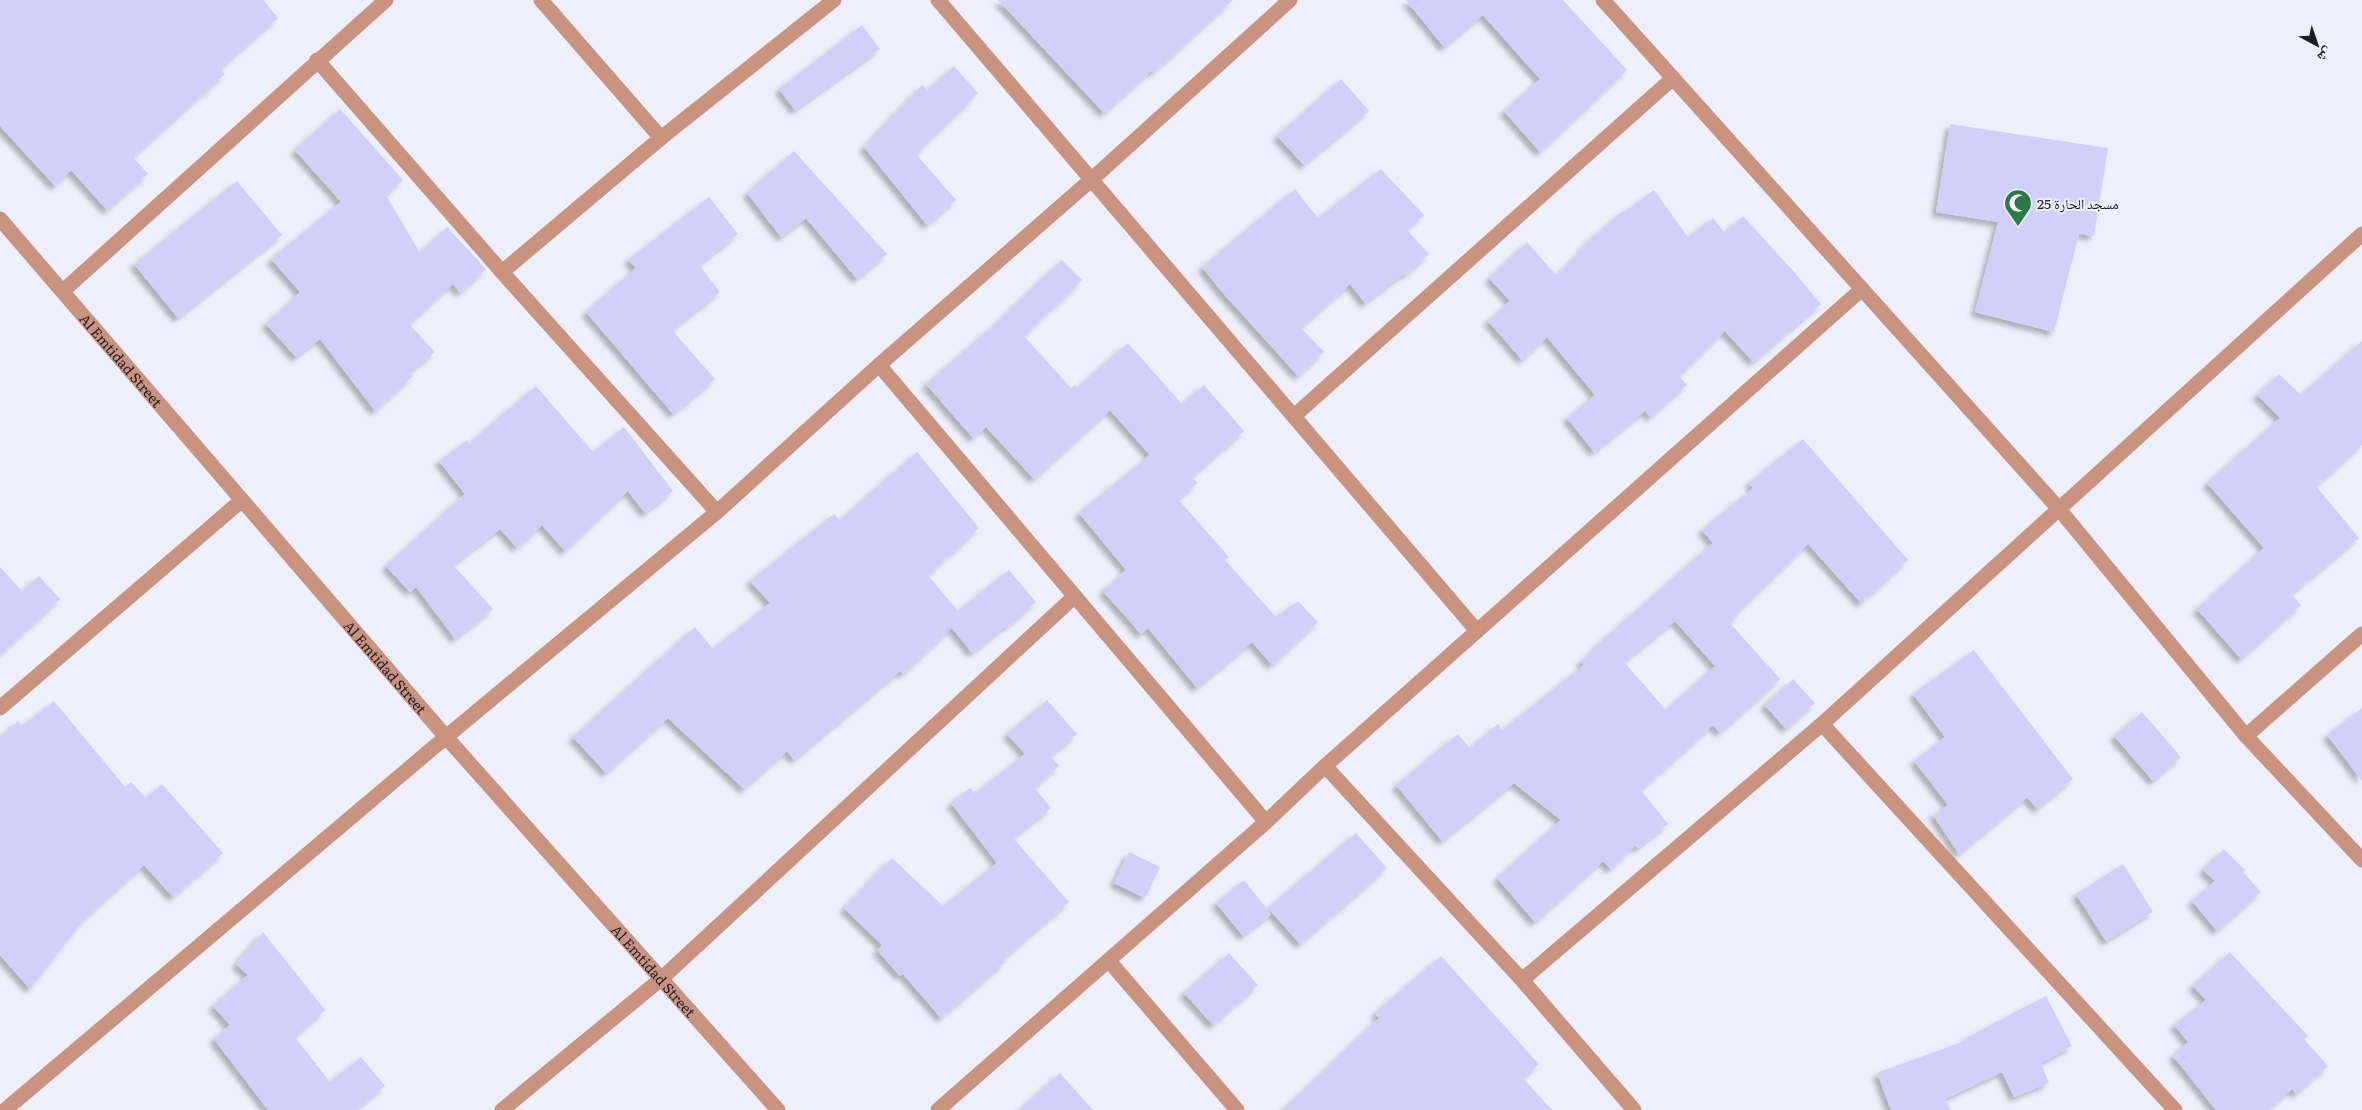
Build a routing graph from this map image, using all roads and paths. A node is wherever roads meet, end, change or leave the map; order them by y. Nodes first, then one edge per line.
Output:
1 (386, 0) edge
2 (541, 0) edge
3 (834, 0) edge
4 (938, 0) edge
5 (1290, 0) edge
6 (1603, 0) edge
7 (317, 60) junction
8 (1672, 79) junction
9 (661, 138) junction
10 (1091, 180) junction
11 (1, 223) edge
12 (2362, 234) edge
13 (502, 272) junction
14 (1862, 289) junction
15 (63, 291) junction
16 (879, 365) junction
17 (1294, 416) junction
18 (241, 500) junction
19 (2059, 508) junction
20 (717, 512) junction
21 (1075, 596) junction
22 (1477, 631) junction
23 (2362, 634) edge
24 (0, 708) edge
25 (1822, 724) junction
26 (2246, 736) junction
27 (446, 737) junction
28 (1325, 766) junction
29 (1266, 822) junction
30 (2362, 860) edge
31 (1109, 961) junction
32 (661, 979) junction
33 (1522, 980) junction
34 (5, 1110) edge
35 (502, 1110) edge
36 (778, 1110) edge
37 (938, 1110) edge
38 (1237, 1110) edge
39 (1634, 1110) edge
40 (2176, 1110) edge

1 - 7 street
2 - 9 street
3 - 9 street
4 - 10 street
5 - 10 street
6 - 8 street
7 - 13 street
7 - 15 street
8 - 14 street
8 - 17 street
9 - 13 street
10 - 16 street
10 - 17 street
11 - 15 street, Al Emtidad Street
12 - 19 street
13 - 20 street
14 - 19 street
14 - 22 street
15 - 18 street, Al Emtidad Street
16 - 20 street
16 - 21 street
17 - 22 street
18 - 24 street
18 - 27 street, Al Emtidad Street
19 - 25 street
19 - 26 street
20 - 27 street
21 - 29 street
21 - 32 street
22 - 28 street
23 - 26 street
25 - 33 street
25 - 40 street
26 - 30 street
27 - 32 street, Al Emtidad Street
27 - 34 street
28 - 29 street
28 - 33 street
29 - 31 street
31 - 37 street
31 - 38 street
32 - 35 street
32 - 36 street, Al Emtidad Street
33 - 39 street

